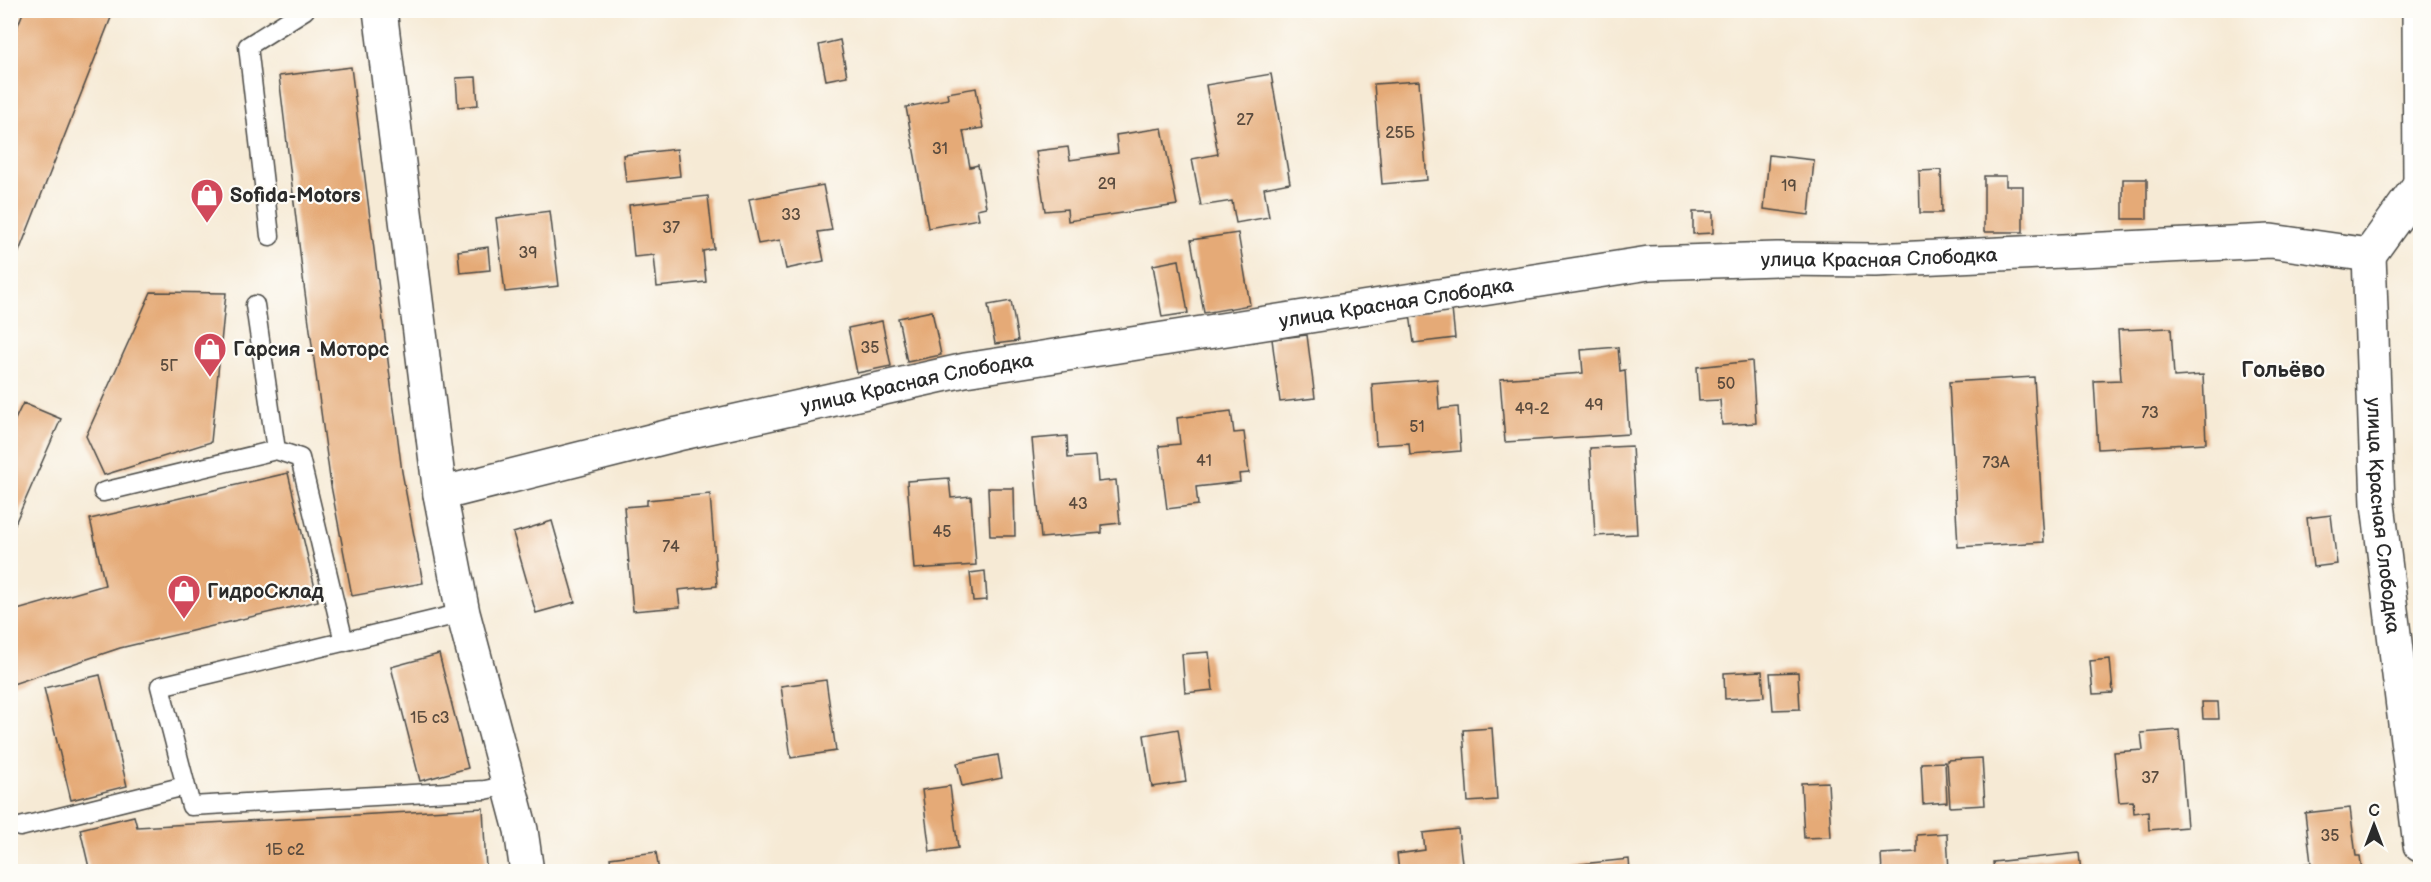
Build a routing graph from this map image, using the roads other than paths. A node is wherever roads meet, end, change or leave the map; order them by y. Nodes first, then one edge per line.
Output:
1 (305, 10) edge
2 (381, 10) edge
3 (2419, 10) edge
4 (2420, 184) edge
5 (270, 236) dead end
6 (2369, 255) junction
7 (255, 305) dead end
8 (276, 450) junction
9 (103, 492) dead end
10 (440, 494) junction
11 (463, 613) junction
12 (344, 642) junction
13 (509, 785) junction
14 (185, 786) junction
15 (20, 827) dead end
16 (2421, 845) edge
17 (527, 872) edge

1 - 5 lane
2 - 10 street
3 - 4 street
4 - 6 street
6 - 10 street, улица Красная Слободка
6 - 16 street, улица Красная Слободка
7 - 8 lane
8 - 9 lane
8 - 12 lane
10 - 11 street
11 - 12 lane
11 - 13 street
12 - 14 lane
13 - 14 lane
13 - 17 street
14 - 15 lane

